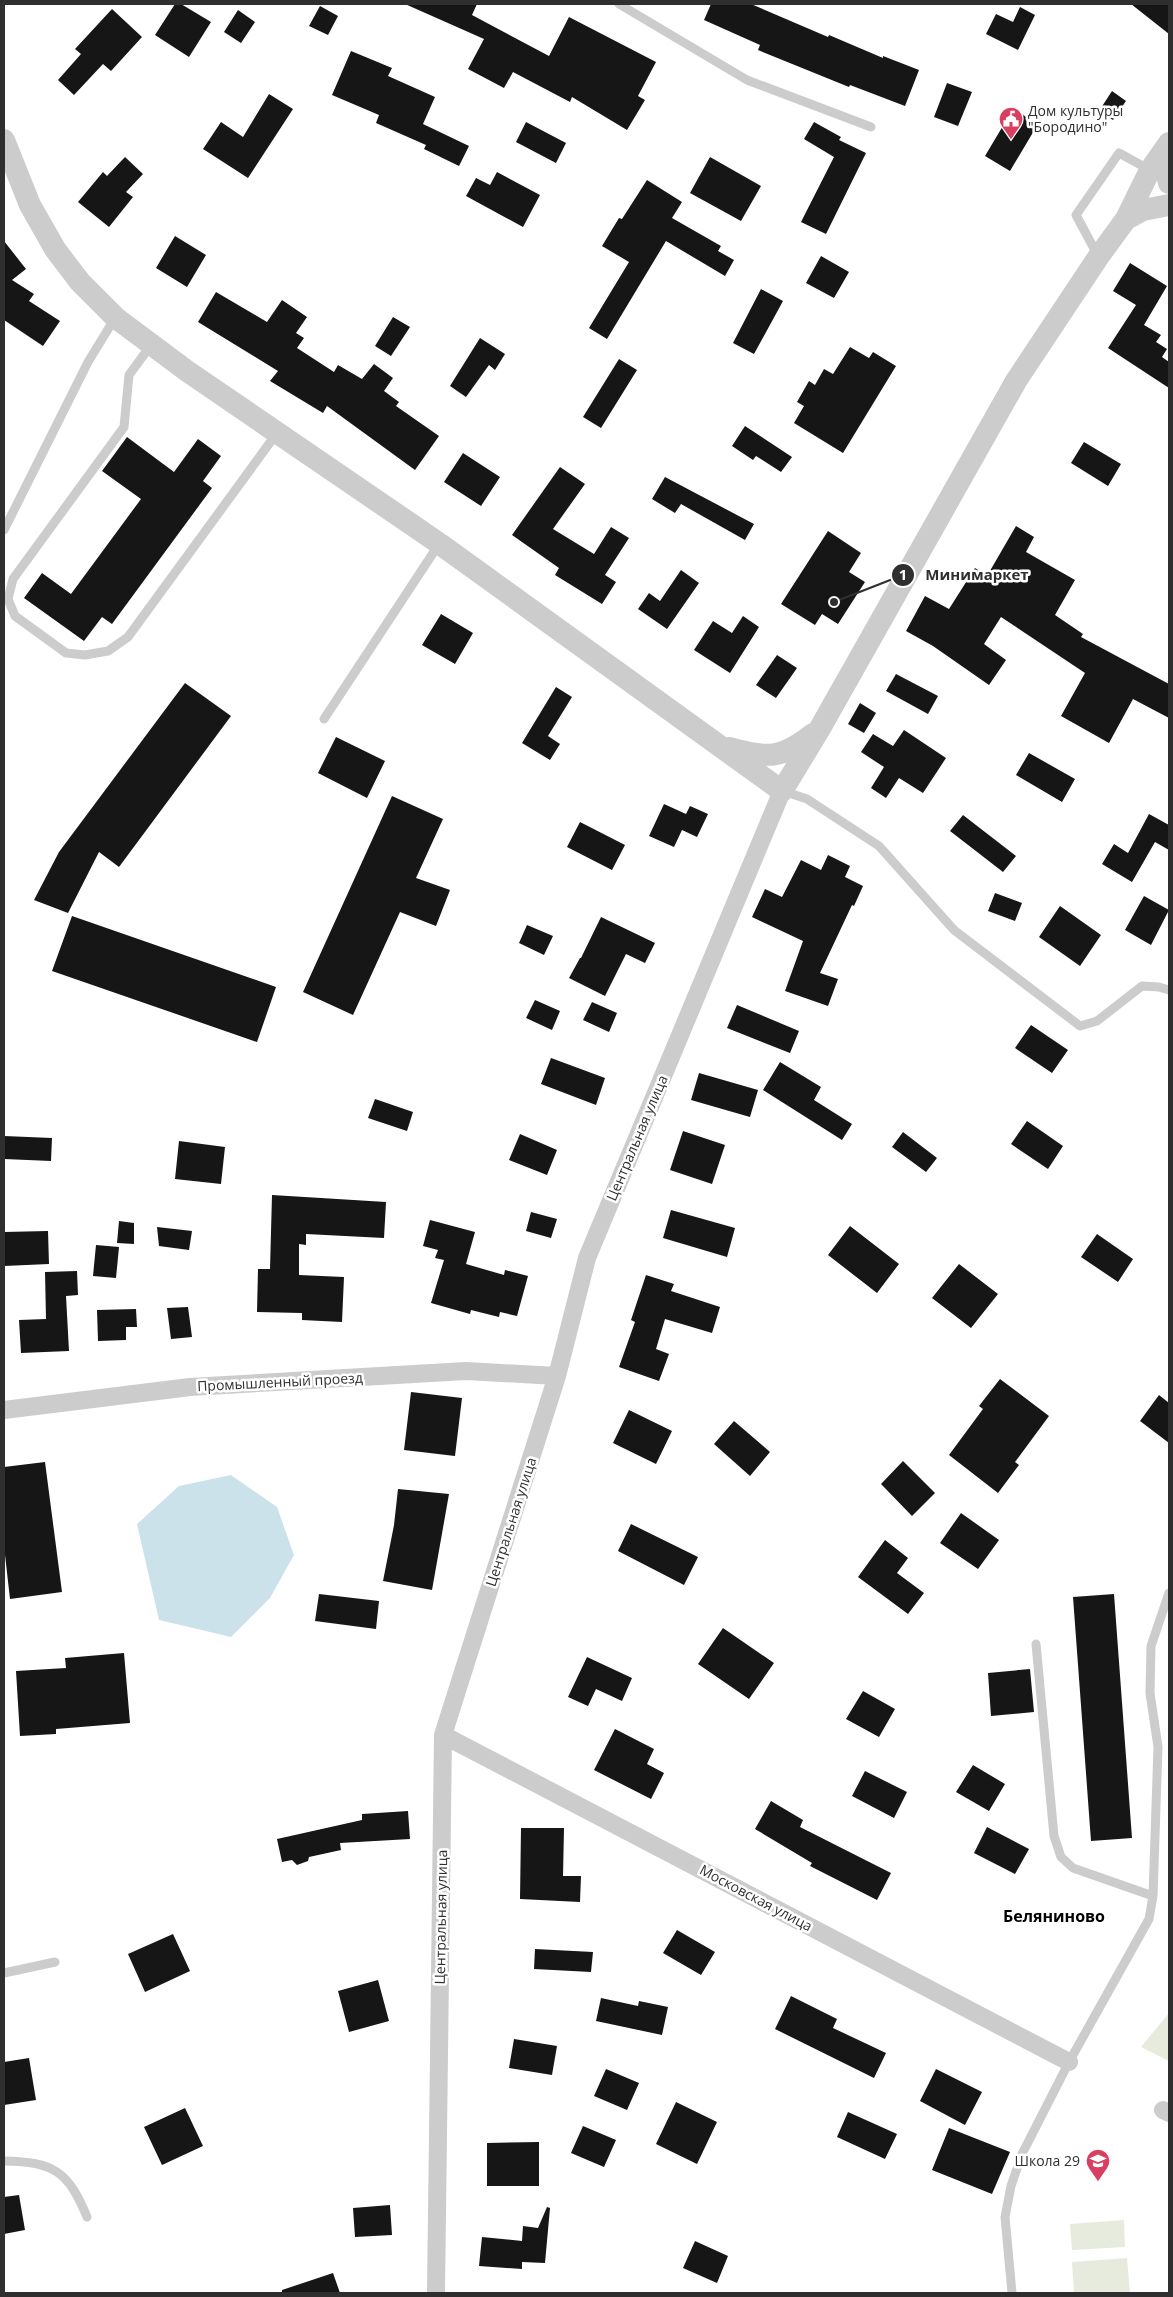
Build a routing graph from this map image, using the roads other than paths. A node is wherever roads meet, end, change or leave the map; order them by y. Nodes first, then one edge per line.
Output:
1 (620, 4) edge
2 (871, 127) dead end
3 (4, 140) edge
4 (1169, 145) edge
5 (1150, 170) junction
6 (1169, 183) edge
7 (1169, 205) edge
8 (1126, 219) junction
9 (1099, 256) junction
10 (116, 318) junction
11 (151, 344) junction
12 (277, 432) junction
13 (4, 530) edge
14 (440, 544) junction
15 (324, 719) dead end
16 (819, 730) junction
17 (718, 745) junction
18 (782, 791) junction
19 (1169, 990) edge
20 (557, 1376) junction
21 (4, 1410) edge
22 (1169, 1593) edge
23 (1036, 1644) dead end
24 (444, 1735) junction
25 (1153, 1896) junction
26 (55, 1962) dead end
27 (4, 1972) edge
28 (1070, 2062) junction
29 (4, 2161) edge
30 (87, 2217) dead end
31 (436, 2293) edge
32 (1012, 2293) edge

1 - 2 lane
3 - 10 street
4 - 5 street
4 - 6 street
5 - 8 street
5 - 9 lane
7 - 8 street
8 - 9 street
9 - 16 street
10 - 11 street
10 - 13 lane
11 - 12 street
11 - 12 lane
12 - 14 street
14 - 15 lane
14 - 17 street
16 - 17 street
16 - 18 street
17 - 18 street
18 - 19 lane
18 - 20 street, Центральная улица
20 - 21 street, Промышленный проезд
20 - 24 street, Центральная улица
22 - 25 lane
23 - 25 lane
24 - 28 street, Московская улица
24 - 31 street, Центральная улица
25 - 28 lane
26 - 27 lane
28 - 32 lane
29 - 30 lane

